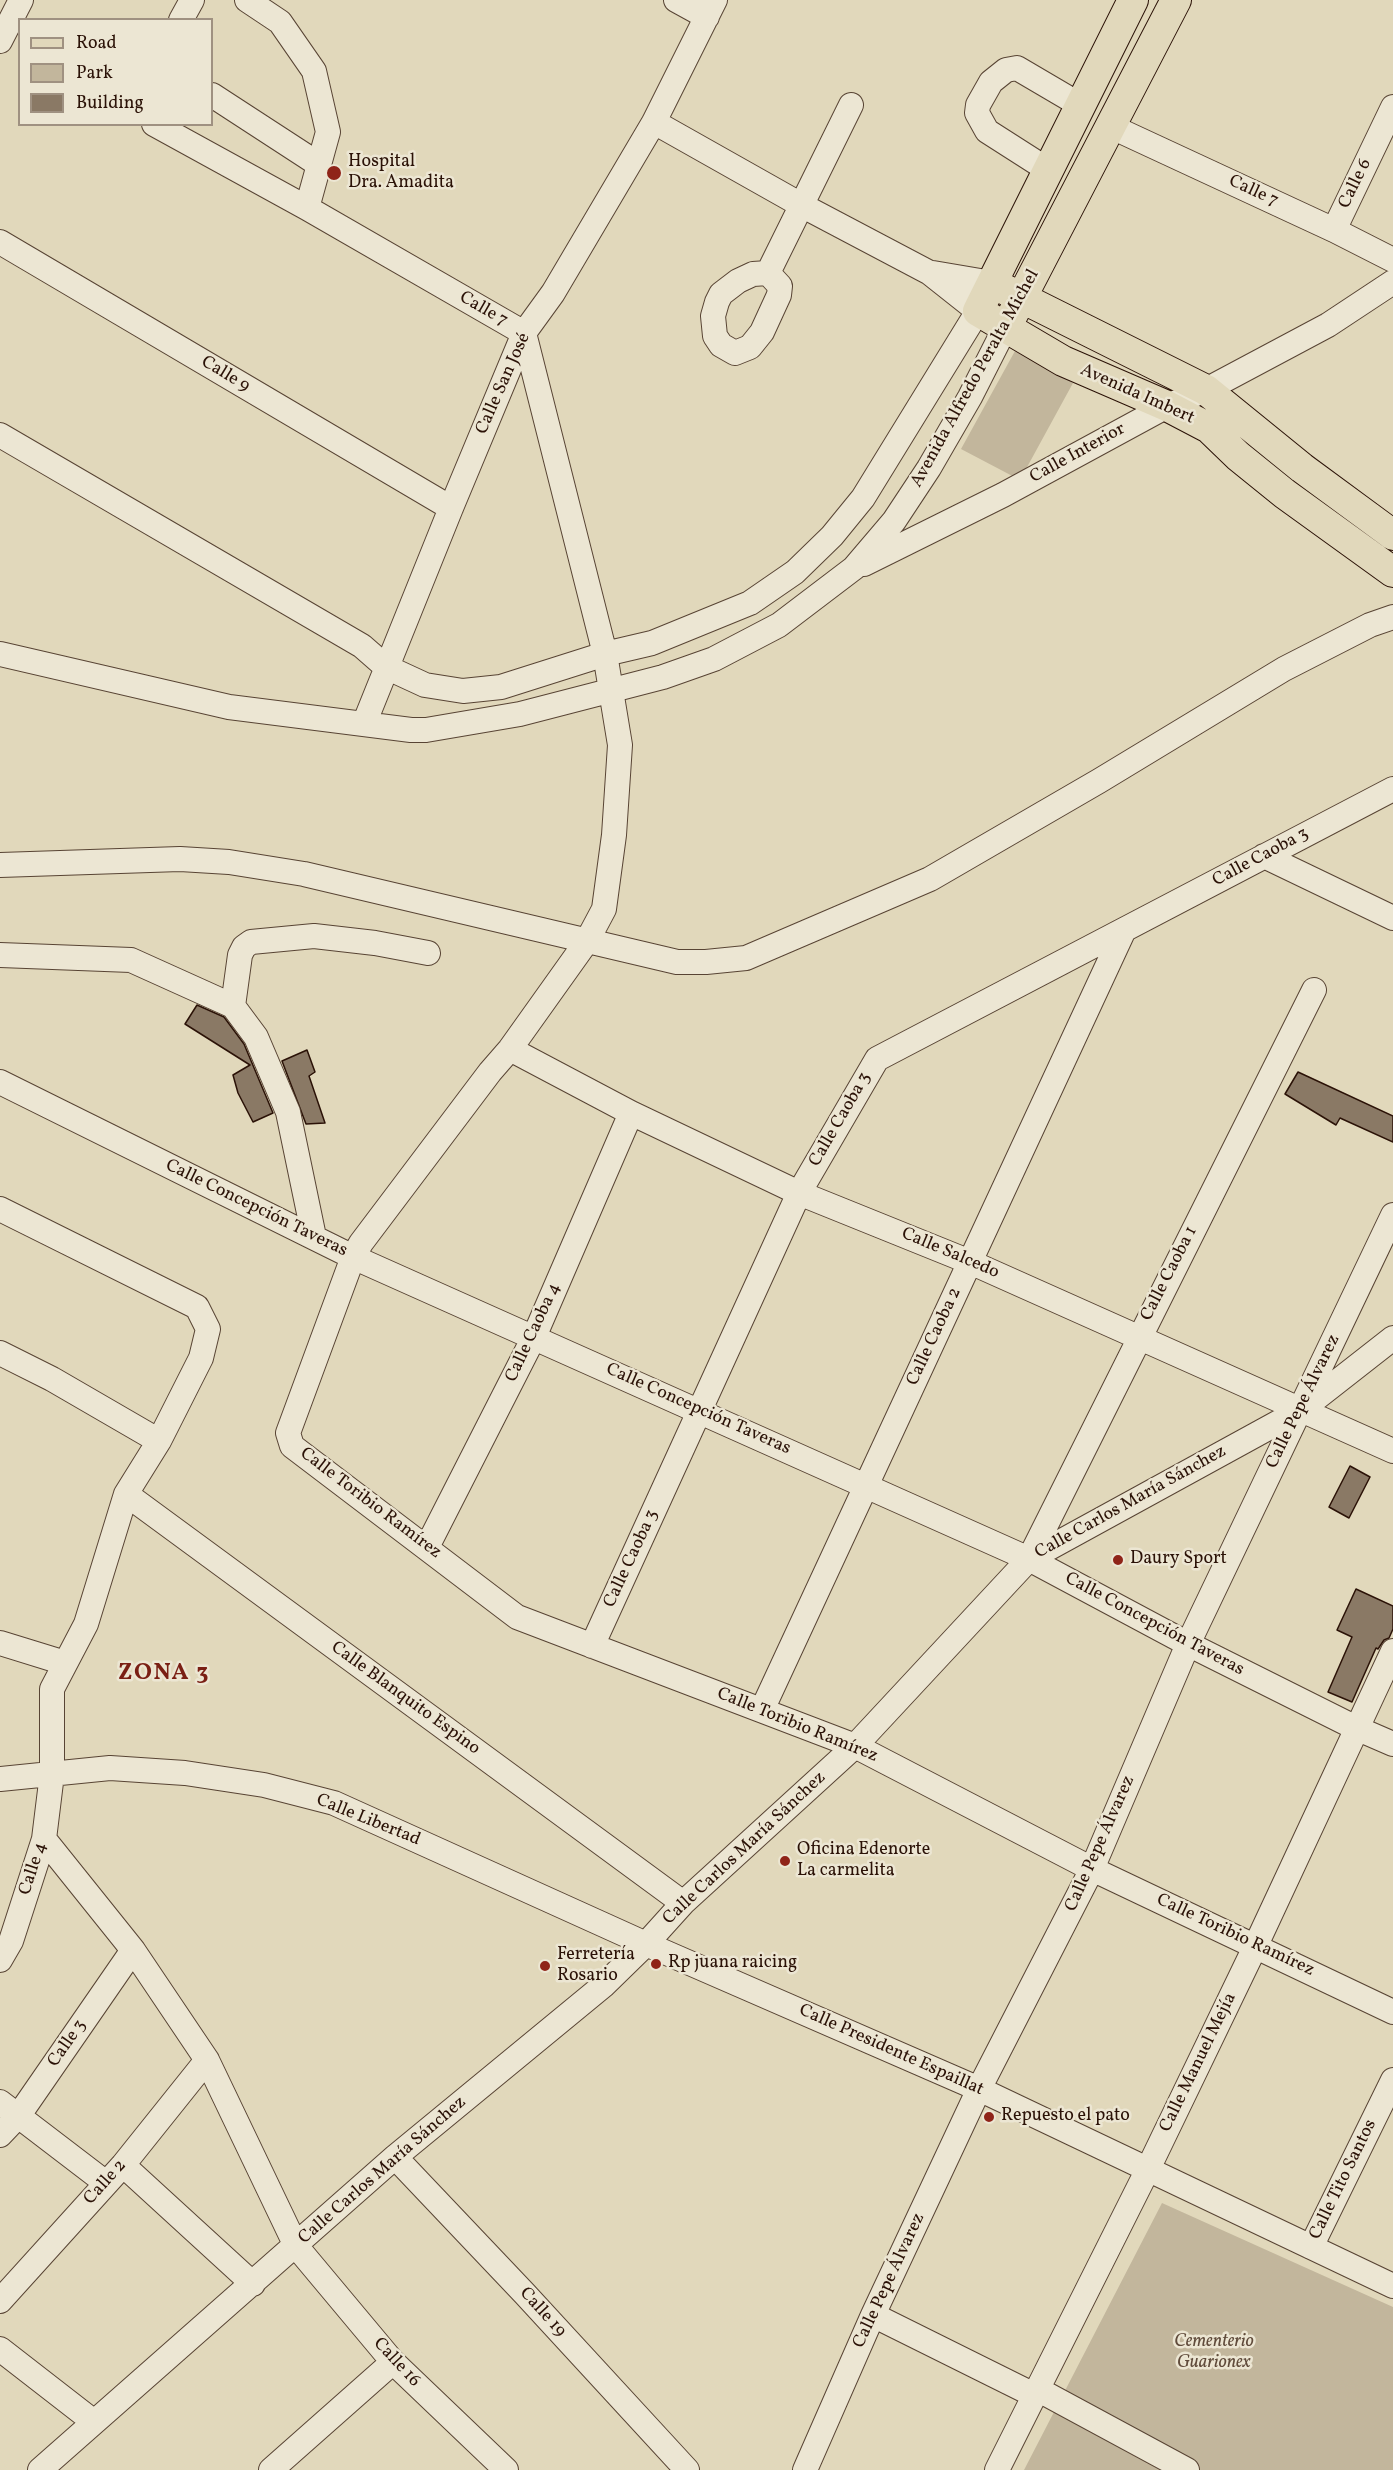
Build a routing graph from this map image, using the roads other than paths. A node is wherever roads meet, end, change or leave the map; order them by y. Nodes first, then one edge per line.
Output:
1 (21, 0) edge
2 (192, 0) edge
3 (247, 0) edge
4 (676, 0) edge
5 (1132, 0) edge
6 (1176, 0) edge
7 (711, 8) edge
8 (182, 18) edge
9 (8, 38) edge
10 (213, 96) edge
11 (851, 105) dead end
12 (1080, 105) junction
13 (1393, 106) edge
14 (654, 122) junction
15 (158, 126) edge
16 (1112, 127) junction
17 (318, 164) junction
18 (1048, 170) junction
19 (802, 206) junction
20 (307, 208) junction
21 (1334, 230) junction
22 (0, 242) edge
23 (1393, 260) edge
24 (768, 273) dead end
25 (930, 273) junction
26 (1393, 282) edge
27 (992, 283) junction
28 (1022, 298) junction
29 (978, 311) junction
30 (1005, 327) junction
31 (524, 333) junction
32 (1206, 390) junction
33 (1167, 405) junction
34 (0, 435) edge
35 (451, 508) junction
36 (1393, 535) edge
37 (854, 568) junction
38 (1393, 572) edge
39 (1393, 617) edge
40 (0, 654) edge
41 (605, 654) junction
42 (386, 667) junction
43 (611, 690) junction
44 (364, 724) junction
45 (1393, 789) edge
46 (1264, 856) junction
47 (0, 865) edge
48 (1393, 918) edge
49 (1124, 930) junction
50 (587, 941) junction
51 (428, 953) dead end
52 (0, 955) edge
53 (1314, 990) dead end
54 (233, 1006) junction
55 (510, 1049) junction
56 (0, 1082) edge
57 (631, 1113) junction
58 (799, 1193) junction
59 (0, 1209) edge
60 (1393, 1215) edge
61 (314, 1237) junction
62 (353, 1257) junction
63 (970, 1262) junction
64 (534, 1337) junction
65 (1138, 1337) junction
66 (1393, 1338) edge
67 (0, 1353) edge
68 (1301, 1410) junction
69 (701, 1411) junction
70 (159, 1441) junction
71 (289, 1441) joint
72 (1393, 1451) edge
73 (867, 1485) junction
74 (126, 1494) junction
75 (427, 1547) junction
76 (1029, 1559) junction
77 (0, 1643) edge
78 (1188, 1644) junction
79 (592, 1646) junction
80 (1393, 1651) edge
81 (65, 1663) junction
82 (762, 1710) junction
83 (1356, 1728) junction
84 (1393, 1744) edge
85 (855, 1746) junction
86 (52, 1774) junction
87 (0, 1779) edge
88 (44, 1839) junction
89 (1092, 1869) junction
90 (683, 1903) junction
91 (646, 1944) junction
92 (1256, 1945) junction
93 (133, 1950) junction
94 (0, 1960) edge
95 (1393, 2012) edge
96 (207, 2060) junction
97 (1393, 2080) edge
98 (979, 2089) junction
99 (10, 2108) edge
100 (0, 2135) edge
101 (395, 2157) junction
102 (123, 2165) junction
103 (1148, 2169) junction
104 (106, 2183) junction
105 (296, 2246) junction
106 (1311, 2247) junction
107 (253, 2284) junction
108 (1393, 2286) edge
109 (0, 2301) edge
110 (873, 2315) junction
111 (0, 2349) edge
112 (393, 2362) junction
113 (1036, 2392) junction
114 (94, 2422) junction
115 (276, 2468) edge
116 (40, 2470) edge
117 (506, 2470) edge
118 (687, 2470) edge
119 (805, 2470) edge
120 (997, 2470) edge
121 (1187, 2470) edge

1 - 9 street
2 - 8 street
3 - 17 street
4 - 7 street
5 - 12 main road, Avenida Alfredo Peralta Michel
6 - 16 main road, Avenida Alfredo Peralta Michel
7 - 14 street, Calle San José
10 - 17 street
11 - 19 street
12 - 18 main road, Avenida Alfredo Peralta Michel
12 - 18 street
13 - 21 street, Calle 6
14 - 19 street, Avenida Imbert
14 - 31 street, Calle San José
15 - 20 street, Calle 7
16 - 21 street, Calle 7
16 - 28 main road, Avenida Alfredo Peralta Michel
17 - 20 street
18 - 27 main road, Avenida Alfredo Peralta Michel
19 - 24 street
19 - 25 street, Avenida Imbert
20 - 31 street, Calle 7
21 - 23 street, Calle 7
22 - 35 street, Calle 9
25 - 27 street, Avenida Imbert
25 - 29 street, Avenida Imbert
26 - 32 street, Calle Interior
27 - 28 main road, Avenida Imbert
27 - 29 main road, Avenida Alfredo Peralta Michel
28 - 30 main road, Avenida Alfredo Peralta Michel
28 - 32 main road, Avenida Imbert
29 - 30 main road, Avenida Imbert
29 - 41 street, Avenida Alfredo Peralta Michel
30 - 33 main road, Avenida Imbert
30 - 37 street, Avenida Alfredo Peralta Michel
31 - 35 street, Calle San José
31 - 41 street, Calle 7
32 - 33 street, Calle Interior
32 - 36 main road, Avenida Imbert
33 - 37 street, Calle Interior
33 - 38 main road, Avenida Imbert
34 - 42 street, Avenida Alfredo Peralta Michel
35 - 42 street, Calle San José
37 - 43 street, Avenida Alfredo Peralta Michel
39 - 50 street
40 - 44 street, Avenida Alfredo Peralta Michel
41 - 42 street, Avenida Alfredo Peralta Michel
41 - 43 street, Calle 7
42 - 44 street, Calle San José
43 - 44 street, Avenida Alfredo Peralta Michel
43 - 50 street, Calle 7
45 - 46 street, Calle Caoba 3
46 - 48 street
46 - 49 street, Calle Caoba 3
47 - 50 street
49 - 58 street, Calle Caoba 3
49 - 63 street, Calle Caoba 2
50 - 55 street, Calle 7
51 - 54 street
52 - 54 street
53 - 65 street, Calle Caoba 1
54 - 61 street
55 - 57 street, Calle Salcedo
55 - 62 street, Calle 7
56 - 61 street, Calle Concepción Taveras
57 - 58 street, Calle Salcedo
57 - 64 street, Calle Caoba 4
58 - 63 street, Calle Salcedo
58 - 69 street, Calle Caoba 3
59 - 70 street, Calle 4
60 - 68 street, Calle Pepe Álvarez
61 - 62 street, Calle Concepción Taveras
62 - 64 street, Calle Concepción Taveras
62 - 71 street, Calle 7
63 - 65 street, Calle Salcedo
63 - 73 street, Calle Caoba 2
64 - 69 street, Calle Concepción Taveras
64 - 75 street, Calle Caoba 4
65 - 68 street, Calle Salcedo
65 - 76 street, Calle Caoba 1
66 - 68 street, Calle Carlos María Sánchez
67 - 70 street
68 - 72 street, Calle Salcedo
68 - 76 street, Calle Carlos María Sánchez
68 - 78 street, Calle Pepe Álvarez
69 - 73 street, Calle Concepción Taveras
69 - 79 street, Calle Caoba 3
70 - 74 street, Calle 4
71 - 75 street, Calle Toribio Ramírez
73 - 76 street, Calle Concepción Taveras
73 - 82 street, Calle Caoba 2
74 - 81 street, Calle 4
74 - 90 street, Calle Blanquito Espino
75 - 79 street, Calle Toribio Ramírez
76 - 78 street, Calle Concepción Taveras
76 - 85 street, Calle Carlos María Sánchez
77 - 81 street
78 - 83 street, Calle Concepción Taveras
78 - 89 street, Calle Pepe Álvarez
79 - 82 street, Calle Toribio Ramírez
80 - 83 street, Calle Manuel Mejía
81 - 86 street, Calle 4
82 - 85 street, Calle Toribio Ramírez
83 - 84 street, Calle Concepción Taveras
83 - 92 street, Calle Manuel Mejía
85 - 89 street, Calle Toribio Ramírez
85 - 90 street, Calle Carlos María Sánchez
86 - 87 street, Calle Libertad
86 - 88 street, Calle 4
86 - 91 street, Calle Libertad
88 - 93 street, Calle 16
88 - 94 street, Calle 4
89 - 92 street, Calle Toribio Ramírez
89 - 98 street, Calle Pepe Álvarez
90 - 91 street, Calle Carlos María Sánchez
91 - 98 street, Calle Presidente Espaillat
91 - 101 street, Calle Carlos María Sánchez
92 - 95 street, Calle Toribio Ramírez
92 - 103 street, Calle Manuel Mejía
93 - 96 street, Calle 16
93 - 99 street, Calle 3
96 - 102 street, Calle 2
96 - 105 street, Calle 16
97 - 106 street, Calle Tito Santos
98 - 103 street, Calle Presidente Espaillat
98 - 110 street, Calle Pepe Álvarez
99 - 100 street, Calle 3
99 - 104 street
101 - 105 street, Calle Carlos María Sánchez
101 - 118 street, Calle 19
102 - 104 street, Calle 2
102 - 107 street
103 - 106 street, Calle Presidente Espaillat
103 - 113 street, Calle Manuel Mejía
104 - 109 street, Calle 2
105 - 107 street, Calle Carlos María Sánchez
105 - 112 street, Calle 16
106 - 108 street, Calle Presidente Espaillat
107 - 114 street, Calle Carlos María Sánchez
110 - 113 street
110 - 119 street, Calle Pepe Álvarez
111 - 114 street
112 - 115 street
112 - 117 street, Calle 16
113 - 120 street, Calle Manuel Mejía
113 - 121 street
114 - 116 street, Calle Carlos María Sánchez

